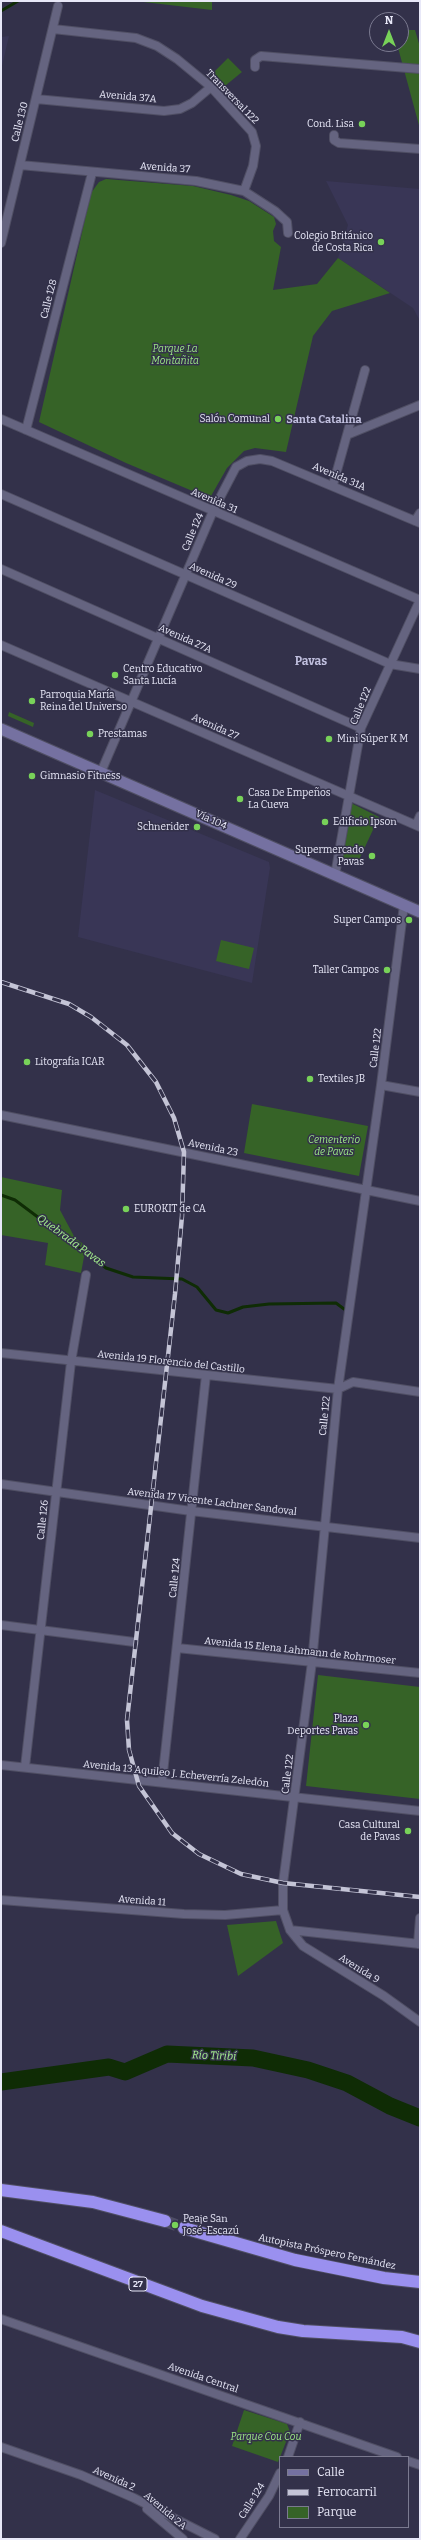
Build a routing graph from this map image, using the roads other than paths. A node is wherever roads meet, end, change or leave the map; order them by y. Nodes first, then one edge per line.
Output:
1 (58, 6) dead end
2 (53, 29) junction
3 (255, 67) dead end
4 (420, 69) edge
5 (211, 87) junction
6 (36, 99) junction
7 (334, 135) dead end
8 (420, 149) edge
9 (20, 165) junction
10 (92, 173) junction
11 (244, 190) junction
12 (288, 233) dead end
13 (1, 243) edge
14 (365, 370) dead end
15 (420, 405) edge
16 (1, 419) edge
17 (26, 430) junction
18 (349, 434) junction
19 (247, 461) joint
20 (333, 485) junction
21 (1, 494) edge
22 (213, 511) junction
23 (420, 513) edge
24 (417, 522) edge
25 (1, 569) edge
26 (186, 575) junction
27 (420, 600) edge
28 (159, 639) junction
29 (1, 645) edge
30 (390, 664) junction
31 (420, 669) edge
32 (131, 701) junction
33 (361, 728) junction
34 (1, 729) edge
35 (101, 772) junction
36 (348, 796) junction
37 (420, 816) edge
38 (418, 826) edge
39 (335, 875) junction
40 (404, 905) junction
41 (420, 912) edge
42 (381, 1085) junction
43 (420, 1092) edge
44 (1, 1115) edge
45 (366, 1189) junction
46 (420, 1201) edge
47 (86, 1275) dead end
48 (1, 1353) edge
49 (71, 1362) junction
50 (206, 1375) junction
51 (338, 1389) junction
52 (420, 1392) edge
53 (1, 1484) edge
54 (56, 1491) junction
55 (191, 1511) junction
56 (324, 1526) junction
57 (420, 1538) edge
58 (1, 1625) edge
59 (41, 1630) junction
60 (134, 1642) dead end
61 (178, 1648) junction
62 (312, 1662) junction
63 (420, 1674) edge
64 (1, 1765) edge
65 (25, 1767) junction
66 (162, 1782) junction
67 (296, 1796) junction
68 (420, 1811) edge
69 (1, 1900) edge
70 (283, 1910) junction
71 (420, 1918) edge
72 (290, 1930) junction
73 (419, 1944) edge
74 (420, 2022) edge
75 (1, 2190) edge
76 (165, 2221) tunnel mouth
77 (184, 2228) tunnel mouth
78 (1, 2231) edge
79 (420, 2282) edge
80 (1, 2319) edge
81 (420, 2342) edge
82 (300, 2422) junction
83 (1, 2447) edge
84 (288, 2456) edge
85 (394, 2456) edge
86 (409, 2461) edge
87 (420, 2465) edge
88 (279, 2476) edge
89 (134, 2498) junction
90 (183, 2539) edge
91 (215, 2539) edge
92 (240, 2539) edge

1 - 2 street, Calle 130
2 - 5 street, Transversal 122
2 - 6 street, Calle 130
3 - 4 street
5 - 6 street, Avenida 37A
5 - 11 street, Transversal 122
6 - 9 street, Calle 130
7 - 8 street
9 - 10 street, Avenida 37
9 - 13 street, Calle 130
10 - 11 street, Avenida 37
10 - 17 street, Calle 128
11 - 12 street, Avenida 37
14 - 18 street
15 - 18 street
16 - 17 street, Avenida 31
17 - 22 street, Avenida 31
18 - 20 street
19 - 20 street, Avenida 31A
19 - 22 street, Calle 124
20 - 24 street, Avenida 31A
21 - 26 street, Avenida 29
22 - 26 street, Calle 124
22 - 27 street, Avenida 31
23 - 24 street
25 - 28 street, Avenida 27A
26 - 28 street, Calle 124
26 - 30 street, Avenida 29
27 - 30 street, Calle 122
28 - 32 street, Calle 124
28 - 33 street, Avenida 27A
29 - 32 street, Avenida 27
30 - 31 street, Avenida 29
30 - 33 street, Calle 122
32 - 35 street, Calle 124
32 - 36 street, Avenida 27
33 - 36 street, Calle 122
34 - 35 main road, Vía 104
35 - 39 main road, Vía 104
36 - 38 street, Avenida 27
36 - 39 street, Calle 122
37 - 38 street
39 - 40 main road, Vía 104
40 - 41 main road, Vía 104
40 - 42 street, Calle 122
42 - 43 street
42 - 45 street, Calle 122
44 - 45 street, Avenida 23
45 - 46 street, Avenida 23
45 - 51 street, Calle 122
47 - 49 street, Calle 126
48 - 49 street, Avenida 19 Florencio del Castillo
49 - 50 street, Avenida 19 Florencio del Castillo
49 - 54 street, Calle 126
50 - 51 street, Avenida 19 Florencio del Castillo
50 - 55 street, Calle 124
51 - 52 street
51 - 56 street, Calle 122
53 - 54 street, Avenida 17 Vicente Lachner Sandoval
54 - 55 street, Avenida 17 Vicente Lachner Sandoval
54 - 59 street, Calle 126
55 - 56 street, Avenida 17 Vicente Lachner Sandoval
55 - 61 street, Calle 124
56 - 57 street, Avenida 17 Vicente Lachner Sandoval
56 - 62 street, Calle 122
58 - 59 street
59 - 60 street
59 - 65 street, Calle 126
61 - 62 street, Avenida 15 Elena Lahmann de Rohrmoser
61 - 66 street, Calle 124
62 - 63 street, Avenida 15 Elena Lahmann de Rohrmoser
62 - 67 street, Calle 122
64 - 65 street, Avenida 13 Aquileo J. Echeverría Zeledón
65 - 66 street, Avenida 13 Aquileo J. Echeverría Zeledón
66 - 67 street, Avenida 13 Aquileo J. Echeverría Zeledón
67 - 68 street, Avenida 13 Aquileo J. Echeverría Zeledón
67 - 70 street, Calle 122
69 - 70 street, Avenida 11
70 - 72 street, Calle 122
71 - 73 street
72 - 73 street
72 - 74 street, Avenida 9
75 - 76 highway
77 - 79 highway, Autopista Próspero Fernández
78 - 81 highway, 27
80 - 82 street, Avenida Central
82 - 84 street
82 - 85 street, Avenida Central
83 - 89 street, Avenida 2
86 - 87 street
88 - 92 street, Calle 124
89 - 90 street, Avenida 2A
89 - 91 street, Avenida 2

